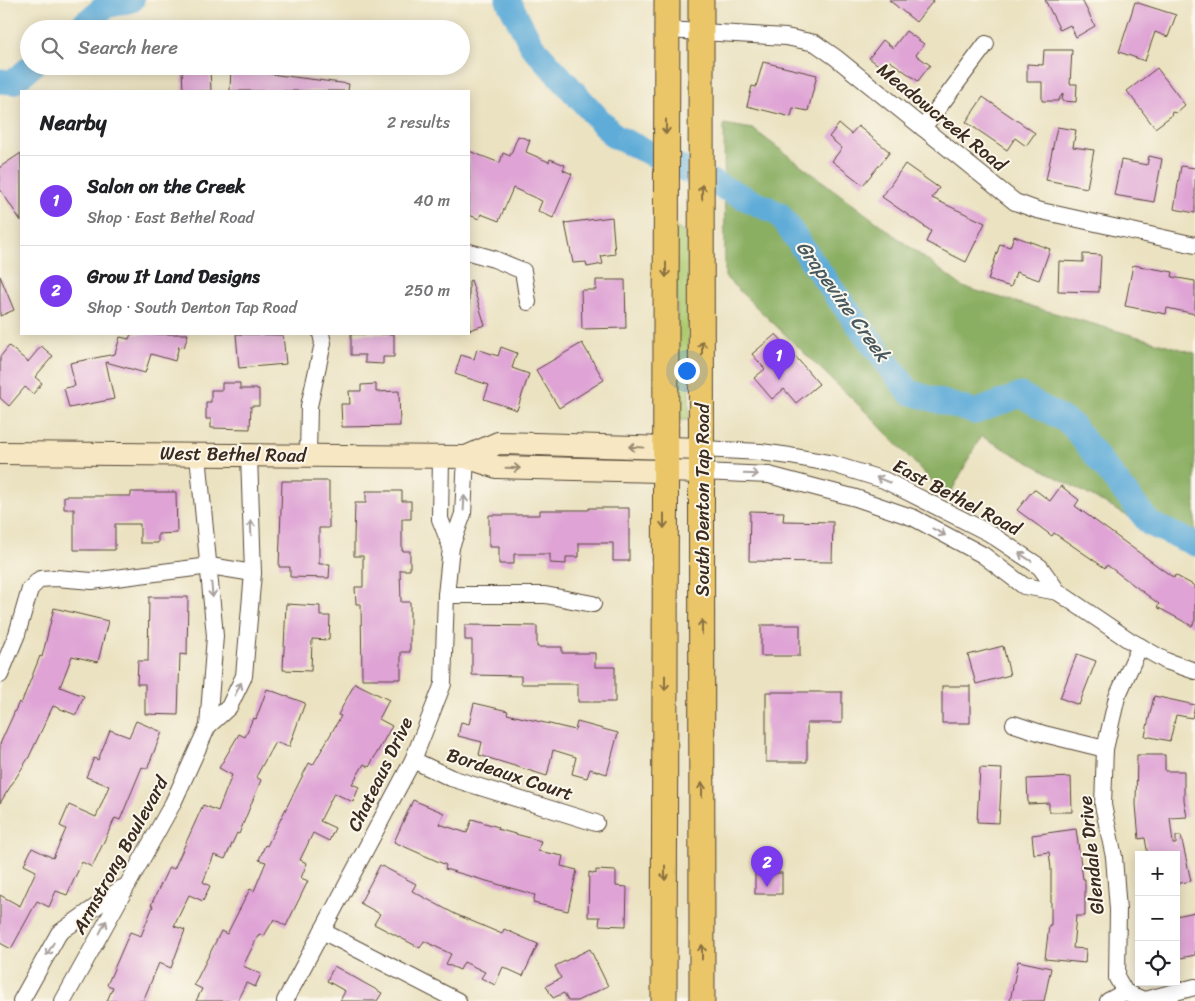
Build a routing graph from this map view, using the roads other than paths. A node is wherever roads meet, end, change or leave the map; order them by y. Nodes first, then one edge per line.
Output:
1 (667, 0) edge
2 (701, 0) edge
3 (667, 30) junction
4 (701, 30) junction
5 (986, 44) dead end
6 (923, 128) junction
7 (1195, 246) edge
8 (470, 252) edge
9 (528, 302) dead end
10 (321, 335) edge
11 (3, 453) edge
12 (198, 454) junction
13 (249, 454) junction
14 (308, 455) junction
15 (441, 457) junction
16 (466, 457) junction
17 (664, 460) junction
18 (702, 461) junction
19 (450, 547) junction
20 (210, 566) junction
21 (253, 573) junction
22 (1058, 592) junction
23 (446, 595) junction
24 (593, 604) dead end
25 (1140, 646) junction
26 (1195, 671) edge
27 (0, 675) edge
28 (1014, 724) dead end
29 (208, 726) junction
30 (1105, 748) junction
31 (413, 760) junction
32 (596, 823) dead end
33 (665, 824) junction
34 (702, 824) junction
35 (126, 885) junction
36 (322, 931) junction
37 (1195, 988) edge
38 (1126, 992) junction
39 (21, 1001) edge
40 (63, 1001) edge
41 (285, 1001) edge
42 (458, 1001) edge
43 (664, 1001) edge
44 (702, 1001) edge
45 (1108, 1001) edge

1 - 3 main road, South Denton Tap Road
2 - 4 main road, South Denton Tap Road
3 - 4 street, Meadowcreek Road
3 -> 17 main road, South Denton Tap Road
4 - 6 street, Meadowcreek Road
18 -> 4 main road, South Denton Tap Road
5 - 6 street
6 - 7 street, Meadowcreek Road
8 - 9 street
10 - 14 street
11 - 12 main road, West Bethel Road
12 - 13 main road, West Bethel Road
12 - 20 street, Armstrong Boulevard
13 - 14 main road, West Bethel Road
21 -> 13 street, Armstrong Boulevard
14 - 15 main road, West Bethel Road
15 - 16 main road, West Bethel Road
15 - 19 street, Chateaus Drive
16 - 17 main road, West Bethel Road
19 -> 16 street, Chateaus Drive
17 - 18 main road, West Bethel Road
17 -> 33 main road, South Denton Tap Road
18 -> 22 street, East Bethel Road
22 -> 18 street, East Bethel Road
34 -> 18 main road, South Denton Tap Road
19 - 23 street, Chateaus Drive
20 - 21 street
20 - 27 street
20 -> 29 street, Armstrong Boulevard
29 -> 21 street, Armstrong Boulevard
22 - 25 street, East Bethel Road
23 - 24 street
23 - 31 street, Chateaus Drive
25 - 26 street, East Bethel Road
25 - 30 street, Glendale Drive
28 - 30 street
29 - 35 street, Armstrong Boulevard
30 - 38 street, Glendale Drive
31 - 32 street, Bordeaux Court
31 - 36 street, Chateaus Drive
33 - 34 main road
33 -> 43 main road, South Denton Tap Road
44 -> 34 main road, South Denton Tap Road
35 -> 39 street
40 -> 35 street, Armstrong Boulevard
36 - 41 street, Chateaus Drive
36 - 42 street
37 - 38 street
38 - 45 street

